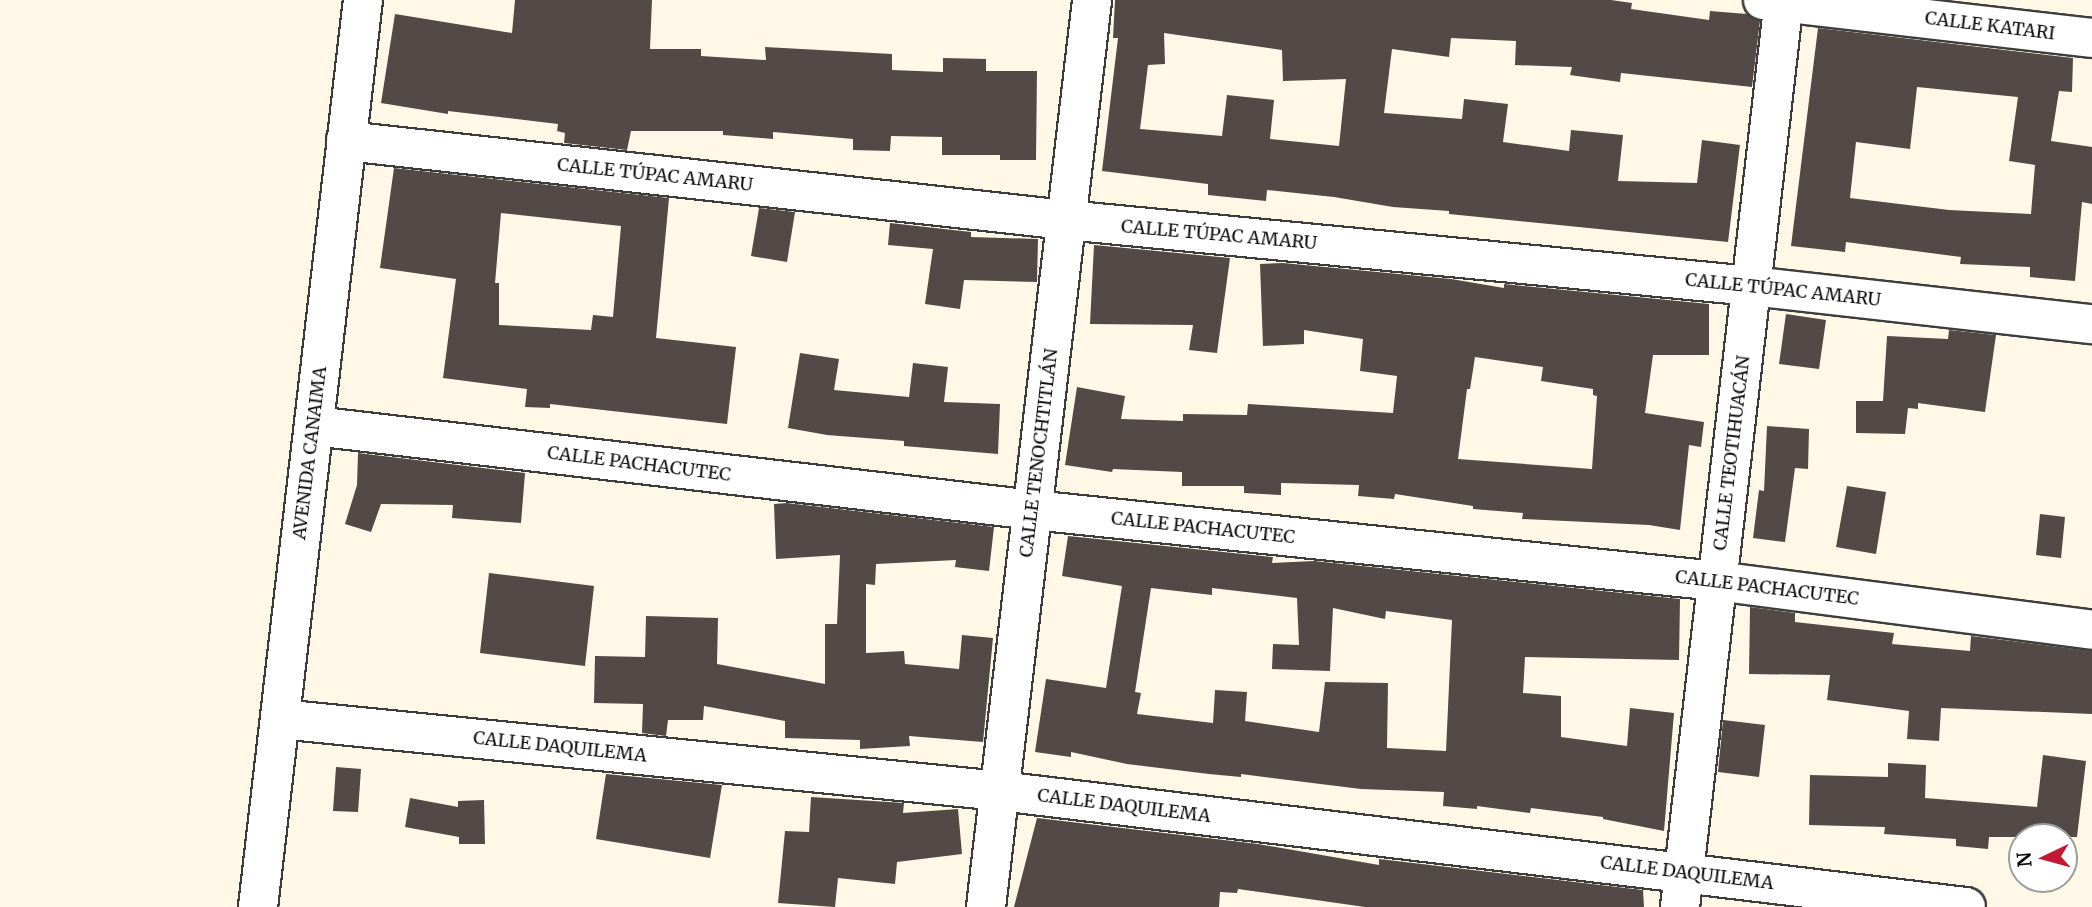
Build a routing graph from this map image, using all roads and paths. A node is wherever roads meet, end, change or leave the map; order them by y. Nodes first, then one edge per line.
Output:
1 (363, 0) edge
2 (1092, 0) edge
3 (1777, 1) edge
4 (2092, 38) edge
5 (346, 141) junction
6 (1066, 220) junction
7 (1751, 286) junction
8 (2092, 324) edge
9 (314, 426) junction
10 (1032, 510) junction
11 (1717, 580) junction
12 (2092, 630) edge
13 (280, 719) junction
14 (1000, 791) junction
15 (1682, 890) edge
16 (258, 907) edge
17 (986, 907) edge
18 (1966, 907) edge

1 - 5 street, AVENIDA CANAIMA
2 - 6 street, CALLE TENOCHTITLÁN
3 - 4 street, CALLE KATARI
3 - 7 street, CALLE TEOTIHUACÁN
5 - 6 street, CALLE TÚPAC AMARU
5 - 9 street, AVENIDA CANAIMA
6 - 7 street, CALLE TÚPAC AMARU
6 - 10 street, CALLE TENOCHTITLÁN
7 - 8 street, CALLE TÚPAC AMARU
7 - 11 street, CALLE TEOTIHUACÁN
9 - 10 street, CALLE PACHACUTEC
9 - 13 street, AVENIDA CANAIMA
10 - 11 street, CALLE PACHACUTEC
10 - 14 street, CALLE TENOCHTITLÁN
11 - 12 street, CALLE PACHACUTEC
11 - 15 street, CALLE TEOTIHUACÁN
13 - 14 street, CALLE DAQUILEMA
13 - 16 street, AVENIDA CANAIMA
14 - 15 street, CALLE DAQUILEMA
14 - 17 street, CALLE TENOCHTITLÁN
15 - 18 street, CALLE DAQUILEMA

